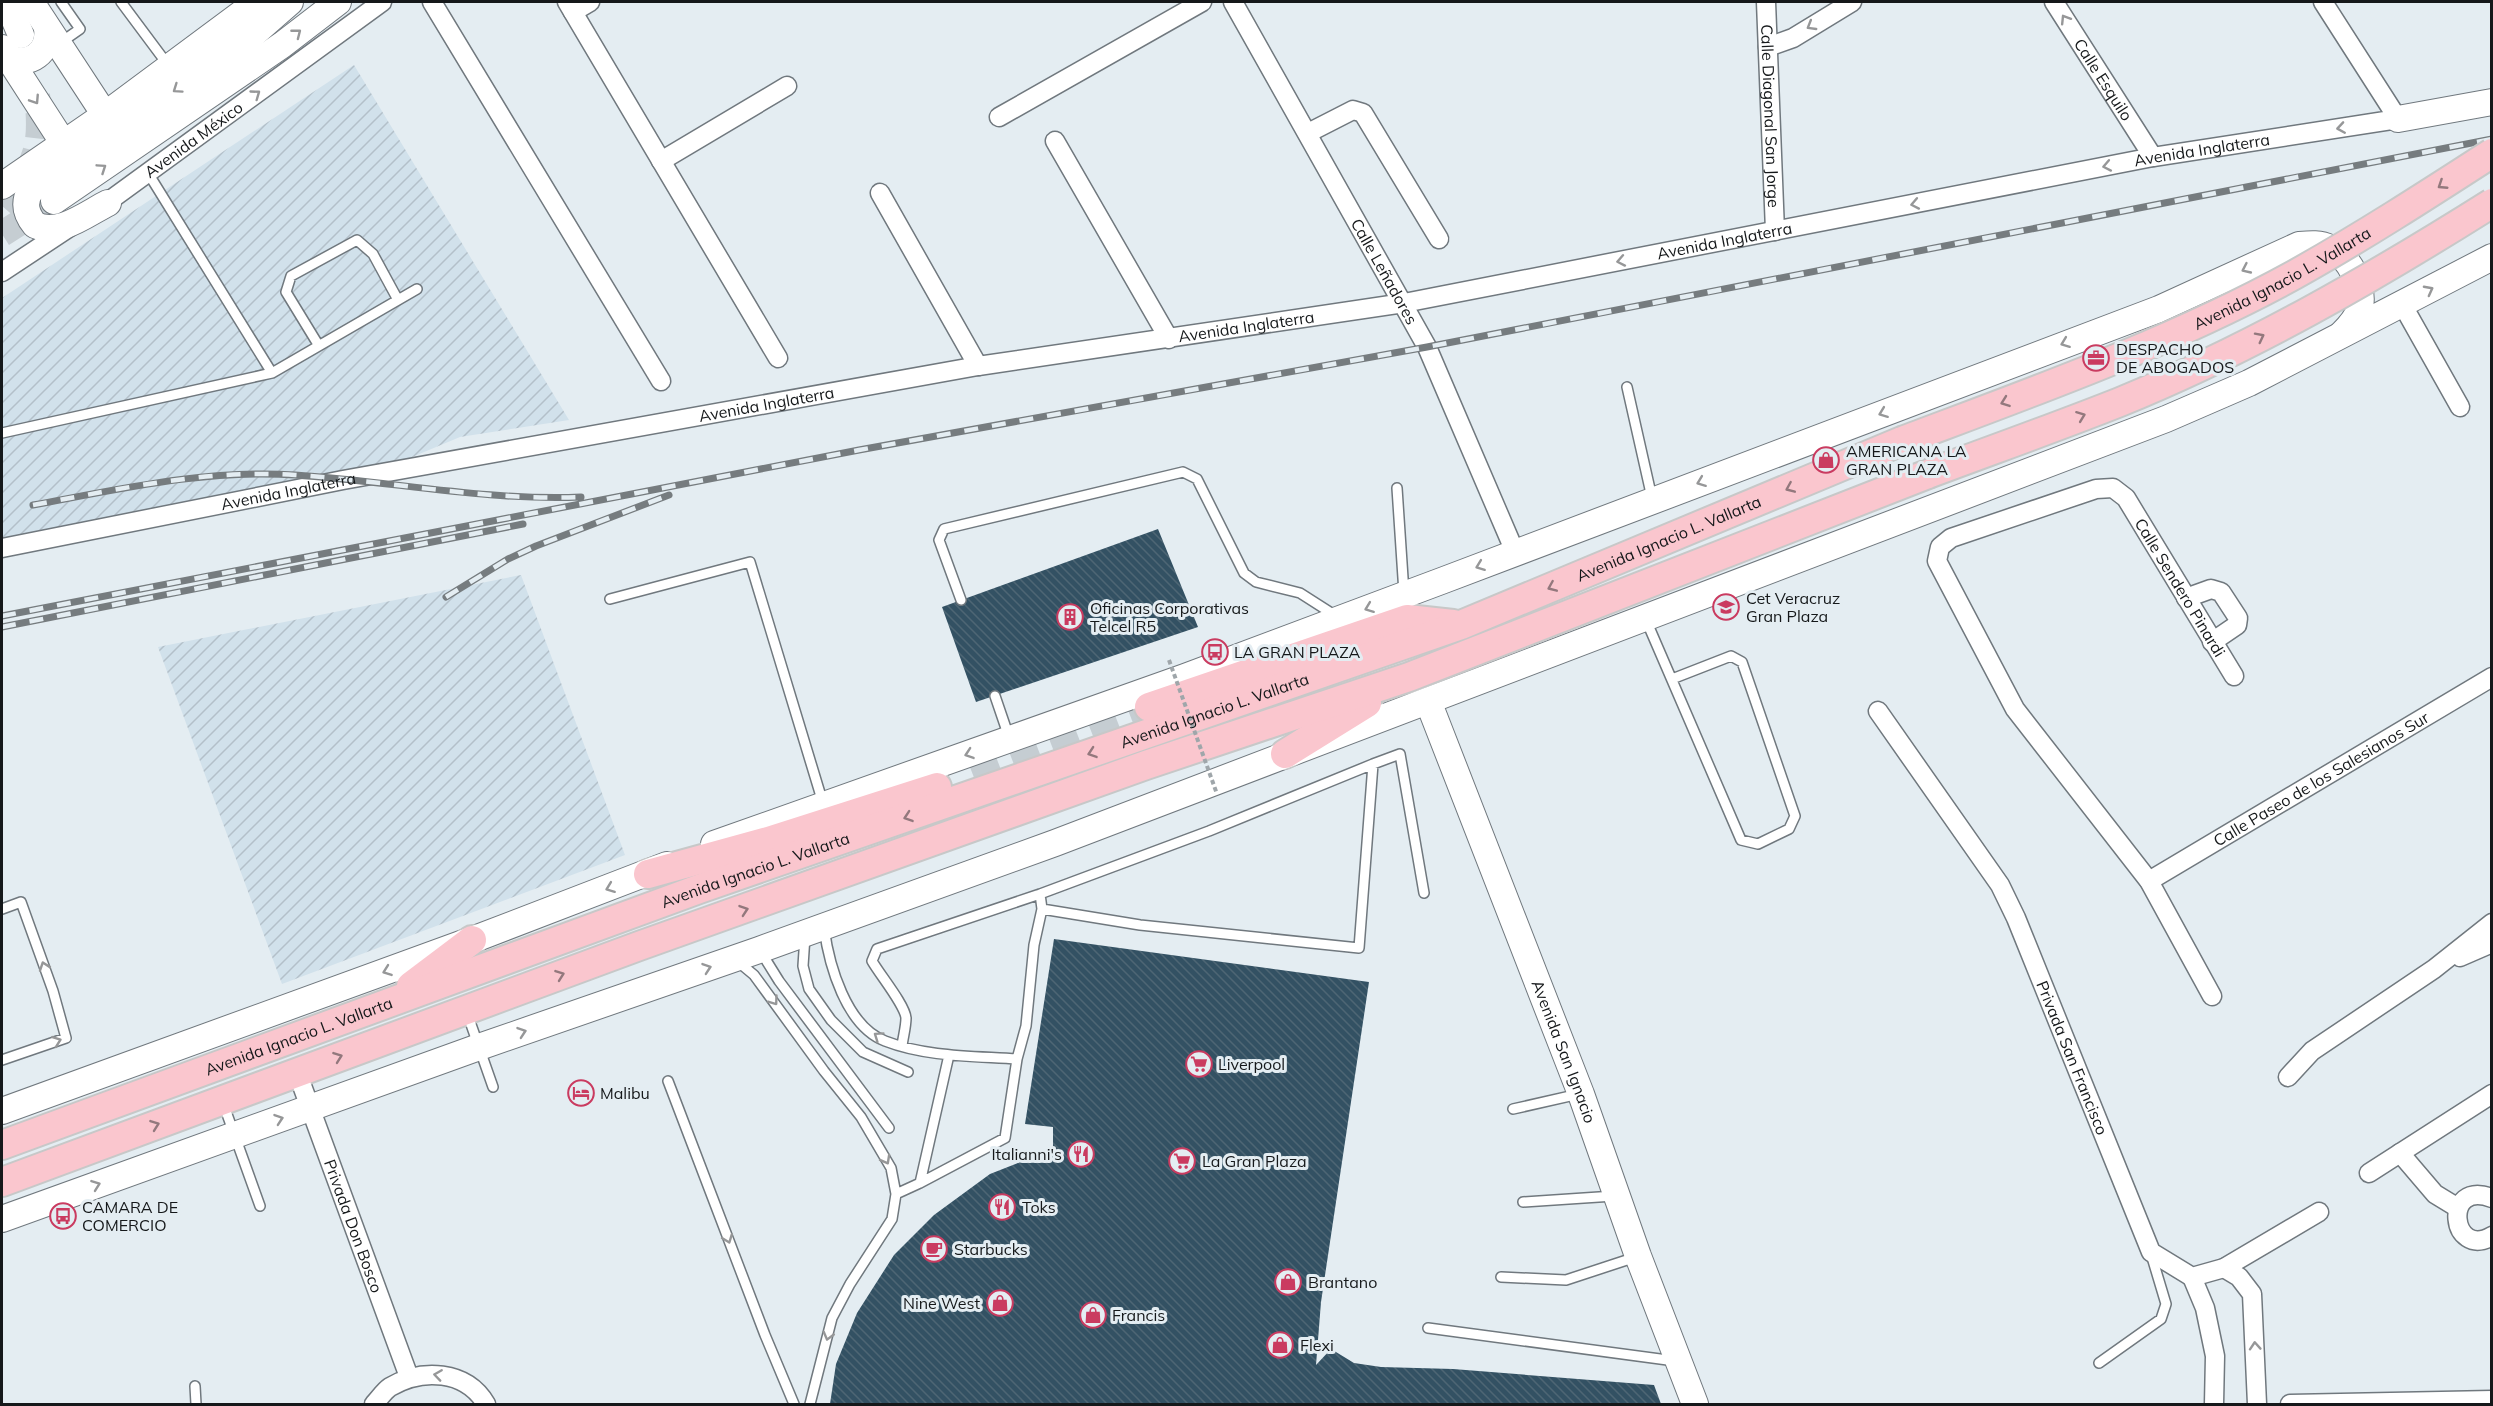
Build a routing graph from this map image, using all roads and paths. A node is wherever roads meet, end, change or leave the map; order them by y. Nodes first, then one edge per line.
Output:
1 (7, 2) edge
2 (31, 2) edge
3 (61, 2) edge
4 (122, 2) edge
5 (257, 2) edge
6 (290, 2) edge
7 (338, 2) edge
8 (382, 2) edge
9 (432, 2) edge
10 (590, 2) edge
11 (1202, 2) edge
12 (1233, 2) edge
13 (1766, 2) edge
14 (1852, 2) edge
15 (2054, 2) edge
16 (2323, 2) edge
17 (570, 7) edge
18 (53, 36) junction
19 (10, 47) edge
20 (1768, 47) junction
21 (170, 67) junction
22 (787, 86) dead end
23 (2492, 93) edge
24 (2492, 102) edge
25 (2431, 113) junction
26 (105, 115) junction
27 (999, 117) dead end
28 (2398, 119) junction
29 (1308, 133) junction
30 (1055, 141) dead end
31 (64, 144) junction
32 (2492, 153) edge
33 (2153, 157) junction
34 (661, 161) junction
35 (148, 173) junction
36 (2, 176) edge
37 (2, 186) edge
38 (880, 194) dead end
39 (54, 201) tunnel mouth
40 (2492, 202) edge
41 (108, 203) junction
42 (1775, 231) junction
43 (1439, 238) dead end
44 (2492, 257) edge
45 (2, 272) edge
46 (417, 289) dead end
47 (398, 300) junction
48 (1404, 303) junction
49 (2402, 304) junction
50 (2340, 336) junction
51 (1169, 339) junction
52 (319, 346) junction
53 (778, 358) dead end
54 (978, 366) junction
55 (272, 373) junction
56 (661, 381) dead end
57 (1627, 387) dead end
58 (2460, 407) dead end
59 (2, 433) edge
60 (1397, 488) dead end
61 (1653, 500) junction
62 (2, 548) edge
63 (1515, 552) junction
64 (2186, 598) junction
65 (610, 599) dead end
66 (961, 600) dead end
67 (1645, 617) junction
68 (1341, 619) junction
69 (1408, 624) junction
70 (2212, 642) junction
71 (1169, 660) dead end
72 (2234, 676) dead end
73 (1409, 677) junction
74 (2492, 677) edge
75 (1672, 679) junction
76 (995, 696) dead end
77 (1428, 700) junction
78 (1149, 707) tunnel mouth
79 (1878, 711) dead end
80 (1010, 739) junction
81 (1285, 754) junction
82 (1373, 764) junction
83 (974, 775) tunnel mouth
84 (1218, 794) dead end
85 (824, 805) junction
86 (648, 874) junction
87 (2149, 881) junction
88 (1424, 893) dead end
89 (1040, 894) junction
90 (2, 909) edge
91 (1042, 909) junction
92 (2492, 923) edge
93 (815, 930) junction
94 (472, 940) junction
95 (2492, 943) edge
96 (759, 950) junction
97 (734, 959) junction
98 (2434, 969) junction
99 (2212, 996) dead end
100 (385, 1005) junction
101 (466, 1010) junction
102 (902, 1046) junction
103 (479, 1047) junction
104 (949, 1055) junction
105 (1017, 1059) junction
106 (2, 1060) edge
107 (297, 1072) junction
108 (908, 1072) dead end
109 (2288, 1077) dead end
110 (668, 1081) dead end
111 (493, 1087) dead end
112 (1581, 1094) junction
113 (2492, 1094) edge
114 (222, 1100) junction
115 (311, 1108) junction
116 (1514, 1109) dead end
117 (2, 1111) edge
118 (889, 1128) dead end
119 (234, 1134) junction
120 (2, 1145) edge
121 (2400, 1153) junction
122 (2369, 1173) dead end
123 (2, 1182) edge
124 (920, 1183) junction
125 (896, 1194) junction
126 (1617, 1196) junction
127 (2492, 1198) edge
128 (1523, 1202) dead end
129 (260, 1206) dead end
130 (2458, 1208) junction
131 (2319, 1212) dead end
132 (2, 1219) edge
133 (2492, 1236) edge
134 (2151, 1252) junction
135 (1638, 1256) junction
136 (2224, 1268) junction
137 (1501, 1276) dead end
138 (2192, 1277) junction
139 (1428, 1328) dead end
140 (1678, 1361) junction
141 (2099, 1364) dead end
142 (410, 1377) junction
143 (195, 1386) dead end
144 (2492, 1400) edge
145 (2416, 1403) edge
146 (196, 1404) edge
147 (374, 1404) edge
148 (486, 1404) edge
149 (794, 1404) edge
150 (810, 1404) edge
151 (1695, 1404) edge
152 (2214, 1404) edge
153 (2257, 1404) edge
154 (2290, 1404) edge

1 - 19 main road
2 - 18 main road
3 - 18 lane
4 - 21 lane
5 - 21 main road
6 -> 41 main road
39 -> 7 main road, Avenida México
35 -> 8 street, Avenida México
9 - 56 street
10 - 17 street
11 - 27 street
12 - 29 street, Calle Leñadores
13 - 20 street, Calle Diagonal San Jorge
14 -> 20 street
33 -> 15 street, Calle Esquilo
16 - 28 street
17 - 34 street
18 - 19 main road
18 - 26 main road
19 -> 31 main road
20 - 42 street, Calle Diagonal San Jorge
21 - 26 main road
22 - 34 street
23 - 25 main road
24 - 25 main road, Avenida Inglaterra
25 - 28 main road, Avenida Inglaterra
26 - 31 main road
28 -> 33 street, Avenida Inglaterra
29 - 43 street
29 - 48 street, Calle Leñadores
30 - 51 street
31 - 36 street
31 - 37 main road
32 -> 69 main road, Avenida Ignacio L. Vallarta, bridge
33 -> 42 street, Avenida Inglaterra
34 - 53 street
35 - 41 street, Avenida México
35 - 55 lane
38 - 54 street
73 -> 40 main road, Avenida Ignacio L. Vallarta, bridge
41 - 45 street, Avenida México
42 -> 48 street, Avenida Inglaterra
49 -> 44 main road
46 - 47 lane
47 - 52 lane
47 - 52 lane
48 - 51 street, Avenida Inglaterra
48 - 63 street, Calle Leñadores
49 - 50 main road
49 - 58 street
50 -> 61 main road, Avenida Ignacio L. Vallarta
50 - 67 main road
51 - 54 street, Avenida Inglaterra
52 - 55 lane
54 - 62 street, Avenida Inglaterra
55 - 59 lane
57 - 61 lane
60 - 69 lane
61 - 63 main road, Avenida Ignacio L. Vallarta
63 -> 69 main road, Avenida Ignacio L. Vallarta
64 - 70 street, Calle Sendero Pinardi
64 - 70 street
64 - 87 street, Calle Sendero Pinardi
65 - 85 lane
66 - 68 lane
67 - 75 lane
67 - 77 main road
69 -> 68 main road, Avenida Ignacio L. Vallarta
68 - 80 main road, Avenida Ignacio L. Vallarta
69 - 78 main road
69 -> 100 main road, Avenida Ignacio L. Vallarta
70 - 72 street, Calle Sendero Pinardi
71 - 84 path, bridge
73 - 81 main road
101 -> 73 main road, Avenida Ignacio L. Vallarta
74 - 87 street, Calle Paseo de los Salesianos Sur
75 - 75 lane
76 - 80 lane
77 - 81 main road
77 - 112 main road, Avenida San Ignacio
79 - 134 street, Privada San Francisco
80 -> 85 main road, Avenida Ignacio L. Vallarta
81 - 93 main road
82 - 88 lane
82 - 89 lane
82 - 91 lane
83 - 86 main road
85 - 86 main road, Avenida Ignacio L. Vallarta
86 -> 94 main road, Avenida Ignacio L. Vallarta
87 - 99 street
89 - 91 lane
89 - 102 lane
106 -> 90 lane
91 - 105 lane
92 - 98 street
93 - 96 main road
102 -> 93 lane
93 - 108 lane
94 - 100 main road
94 -> 117 main road, Avenida Ignacio L. Vallarta
95 - 98 street
96 - 97 main road
96 - 118 lane
103 -> 97 main road
97 -> 125 lane
98 - 109 street
100 - 120 main road, Avenida Ignacio L. Vallarta
101 - 103 lane
107 -> 101 main road, Avenida Ignacio L. Vallarta
102 - 104 lane
103 - 111 lane
103 - 115 main road
104 - 105 lane
104 - 124 lane
105 - 124 lane
107 - 114 main road, Avenida Ignacio L. Vallarta
107 - 115 street, Privada Don Bosco
110 -> 149 lane
112 - 116 lane
112 - 126 main road, Avenida San Ignacio
113 - 121 street
114 - 119 lane
123 -> 114 main road, Avenida Ignacio L. Vallarta
119 -> 115 main road
115 - 142 street, Privada Don Bosco
119 - 129 lane
132 -> 119 main road
121 - 122 street
121 - 130 street
124 - 125 lane
125 -> 150 lane
126 - 128 lane
126 - 135 main road, Avenida San Ignacio
127 - 130 street
130 - 133 street
131 - 136 street
134 - 138 street
134 - 141 lane
135 - 137 lane
135 - 140 main road, Avenida San Ignacio
136 - 138 street
153 -> 136 street
138 - 152 street
139 - 140 lane
140 - 151 main road, Avenida San Ignacio
142 - 147 street
148 -> 142 street
143 - 146 lane
144 - 145 street
145 - 154 street

